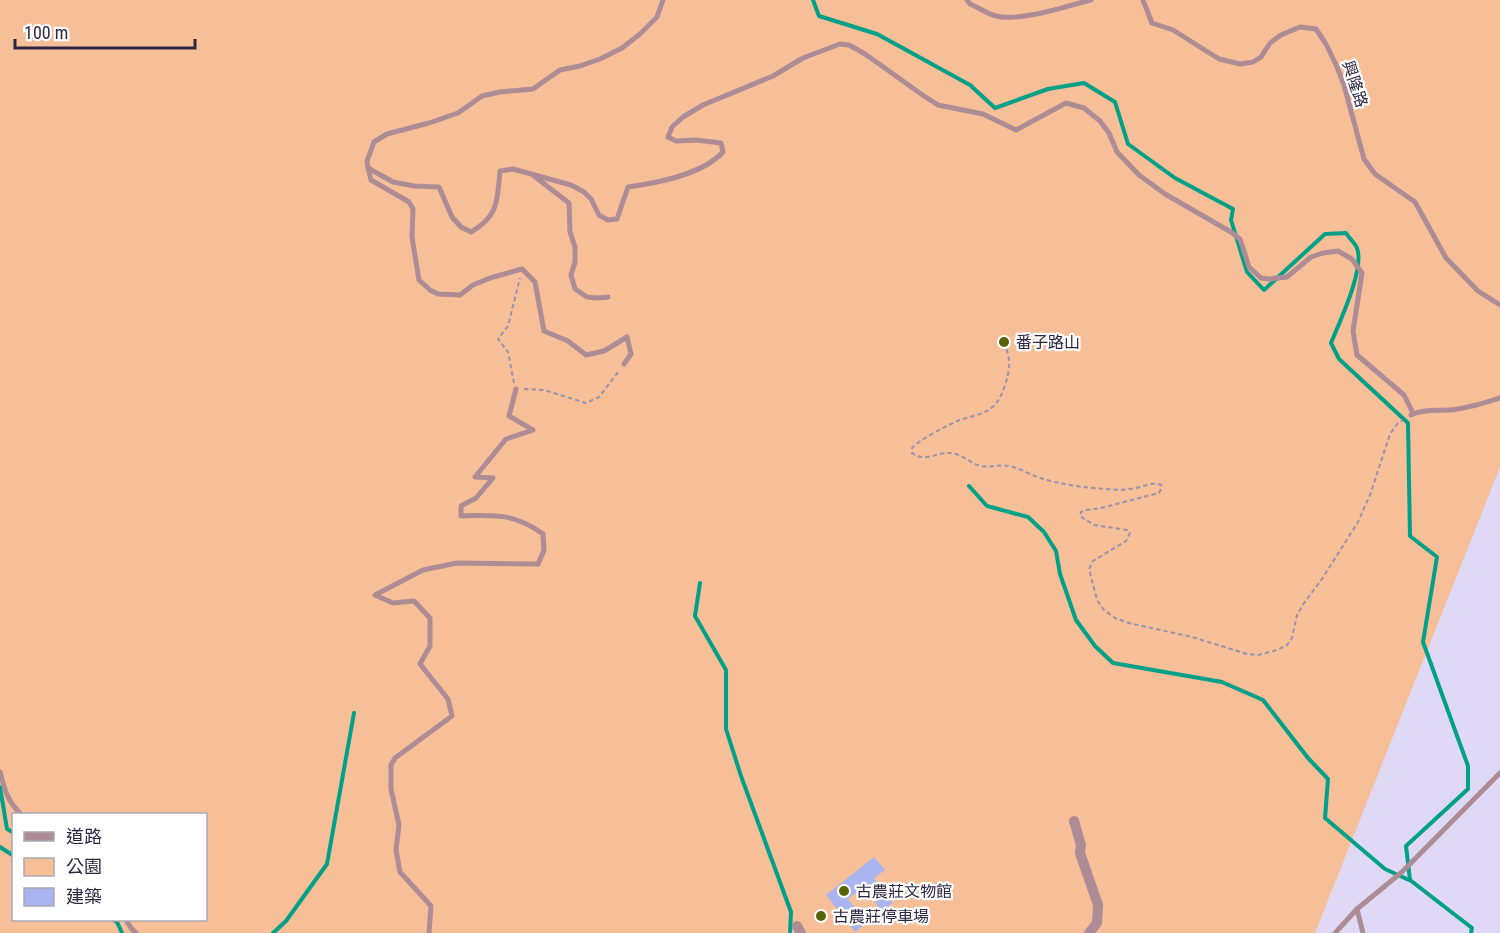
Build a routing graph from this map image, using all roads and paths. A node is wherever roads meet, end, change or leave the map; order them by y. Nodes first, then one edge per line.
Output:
1 (663, 0) edge
2 (967, 0) edge
3 (1090, 0) edge
4 (1143, 0) edge
5 (368, 168) junction
6 (533, 175) junction
7 (522, 269) junction
8 (608, 297) dead end
9 (1500, 305) edge
10 (1004, 342) dead end
11 (624, 364) joint
12 (516, 389) junction
13 (1500, 398) edge
14 (1398, 423) dead end
15 (0, 772) edge
16 (1500, 773) edge
17 (20, 813) edge
18 (1074, 821) dead end
19 (1357, 909) junction
20 (127, 921) edge
21 (136, 933) edge
22 (429, 933) edge
23 (1089, 933) edge
24 (1335, 933) edge
25 (1363, 933) edge

1 - 5 lane
2 - 3 lane
4 - 9 lane, 興隆路
5 - 6 lane
5 - 7 lane
6 - 8 lane
6 - 13 lane
7 - 11 lane
7 - 12 path
10 - 14 path
11 - 12 path
12 - 22 lane
15 - 17 lane
16 - 19 lane
18 - 23 street
19 - 24 lane
19 - 25 lane
20 - 21 lane

